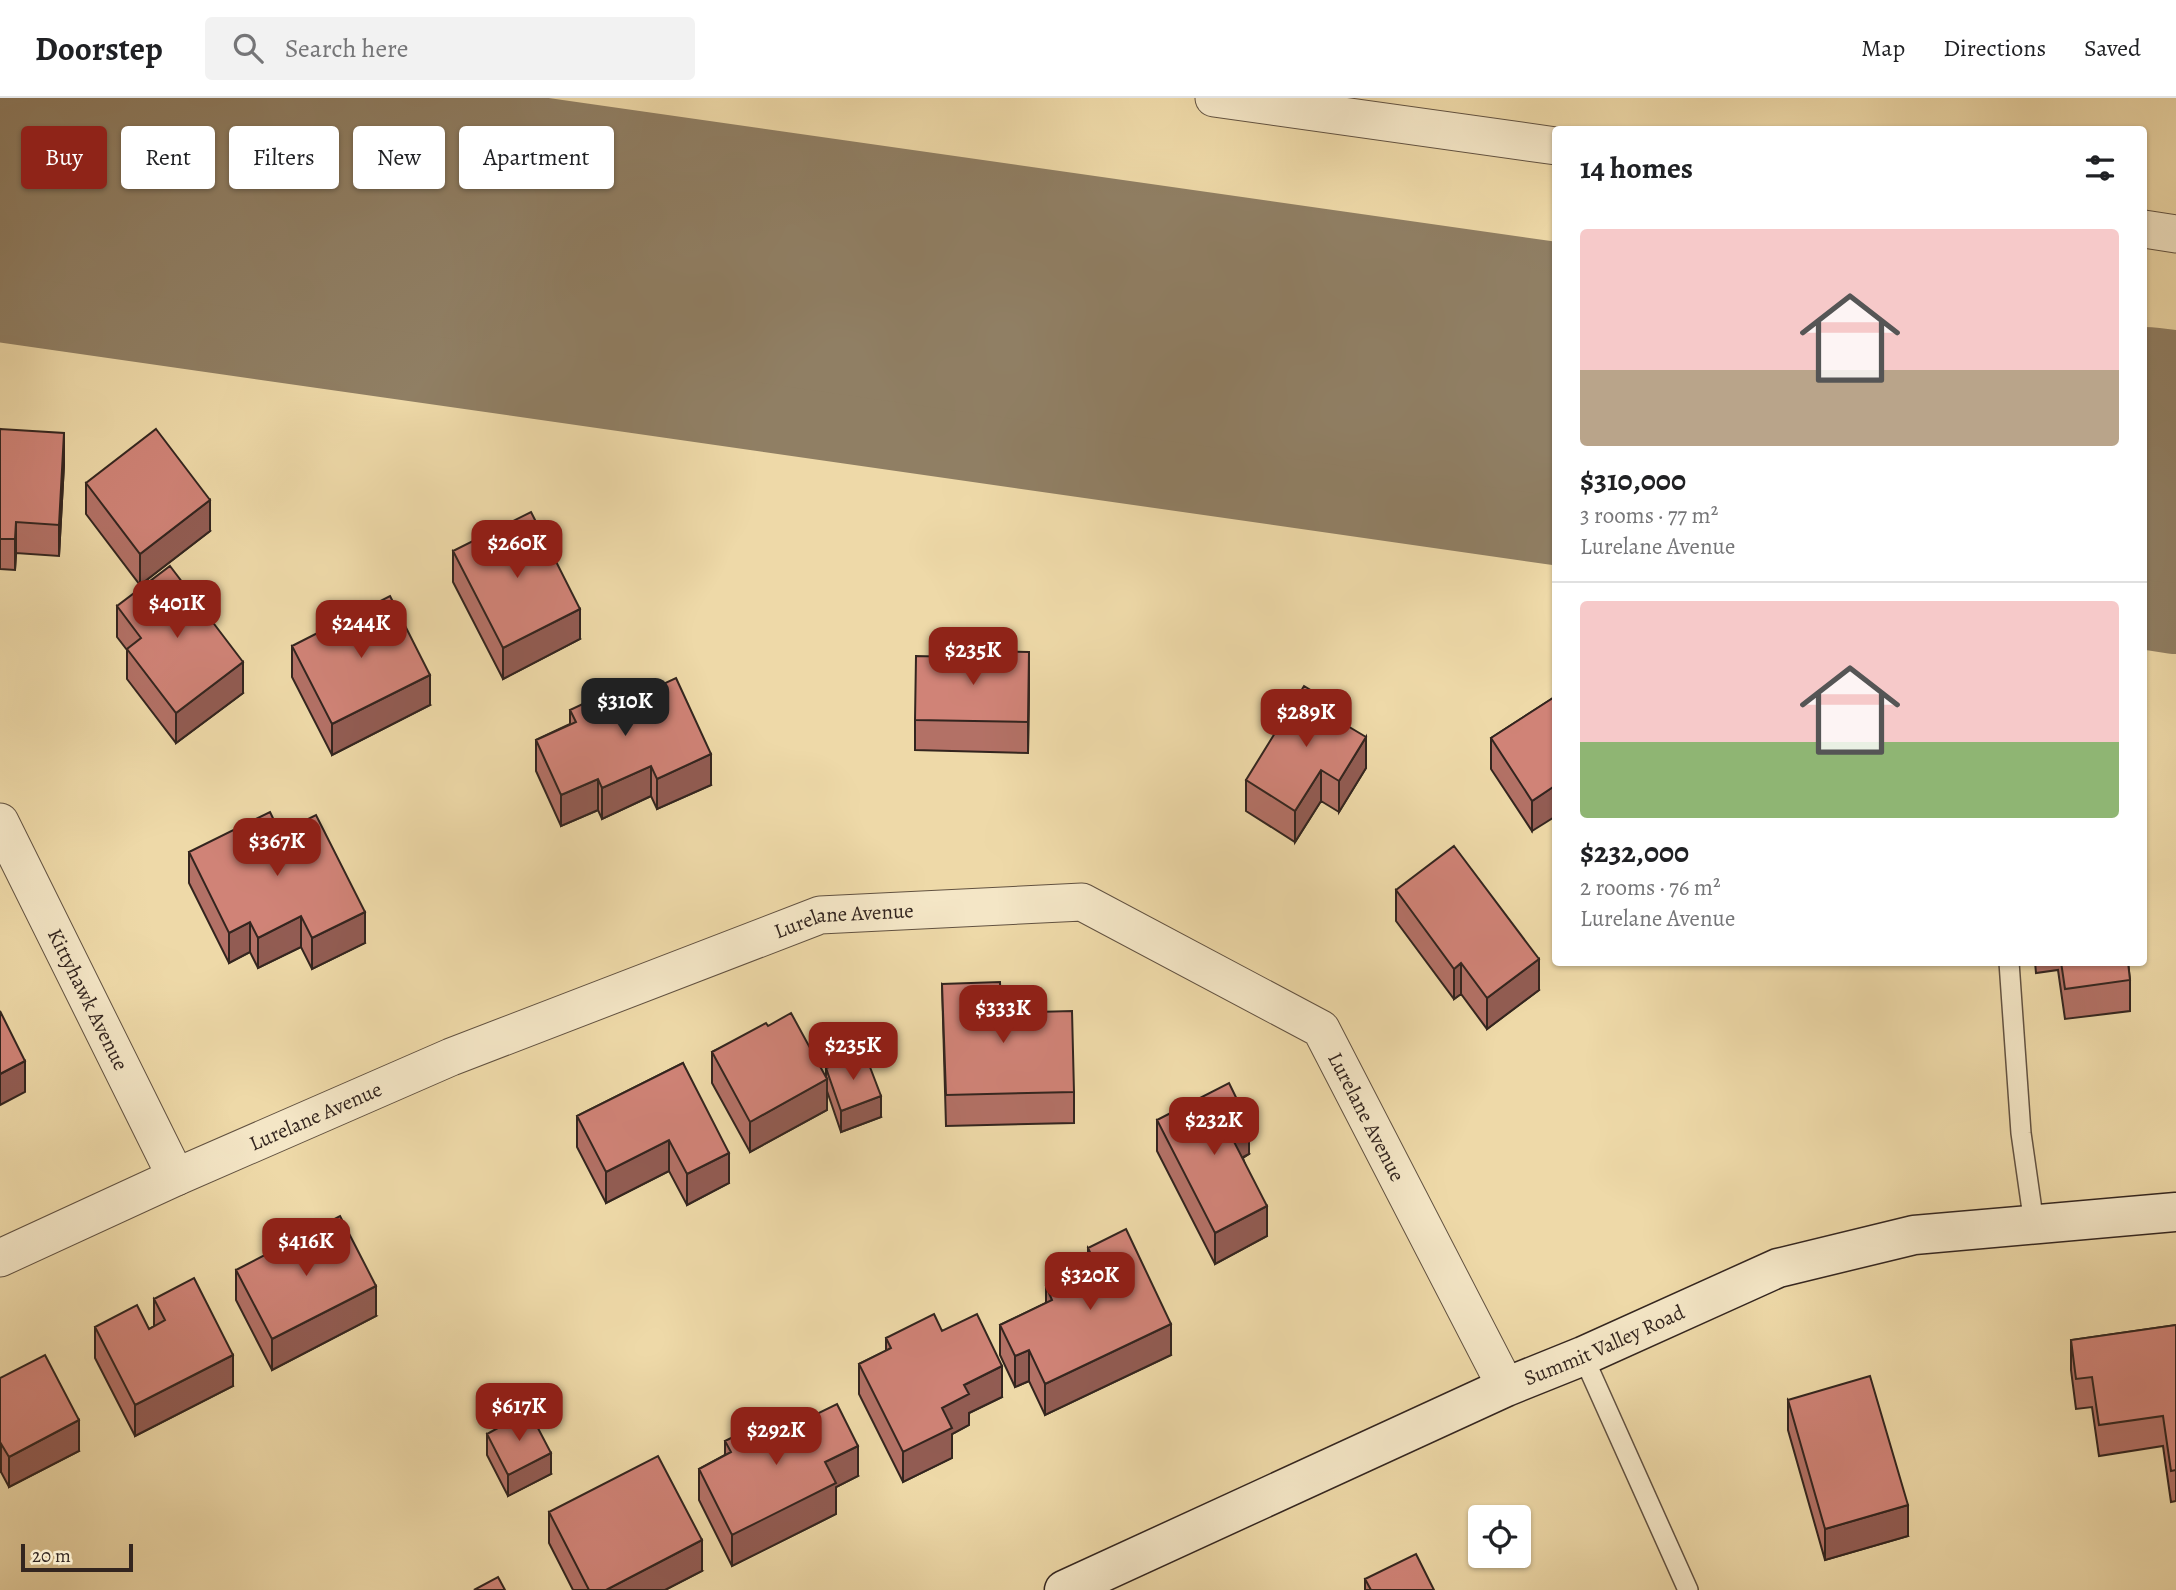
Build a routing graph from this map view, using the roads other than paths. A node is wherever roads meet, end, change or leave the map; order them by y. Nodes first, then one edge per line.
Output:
1 (1214, 98) edge
2 (1552, 145) edge
3 (2147, 229) edge
4 (2176, 234) edge
5 (0, 822) edge
6 (2009, 966) edge
7 (176, 1177) junction
8 (2176, 1212) edge
9 (2034, 1224) junction
10 (0, 1258) edge
11 (1583, 1356) junction
12 (1506, 1387) junction
13 (1064, 1590) edge
14 (1688, 1590) edge

1 - 2 street
3 - 4 street
5 - 7 street, Kittyhawk Avenue
6 - 9 lane
7 - 10 street, Lurelane Avenue
7 - 12 street, Lurelane Avenue
8 - 9 main road, Summit Valley Road
9 - 11 main road, Summit Valley Road
11 - 12 main road, Summit Valley Road
11 - 14 lane
12 - 13 main road, Summit Valley Road

